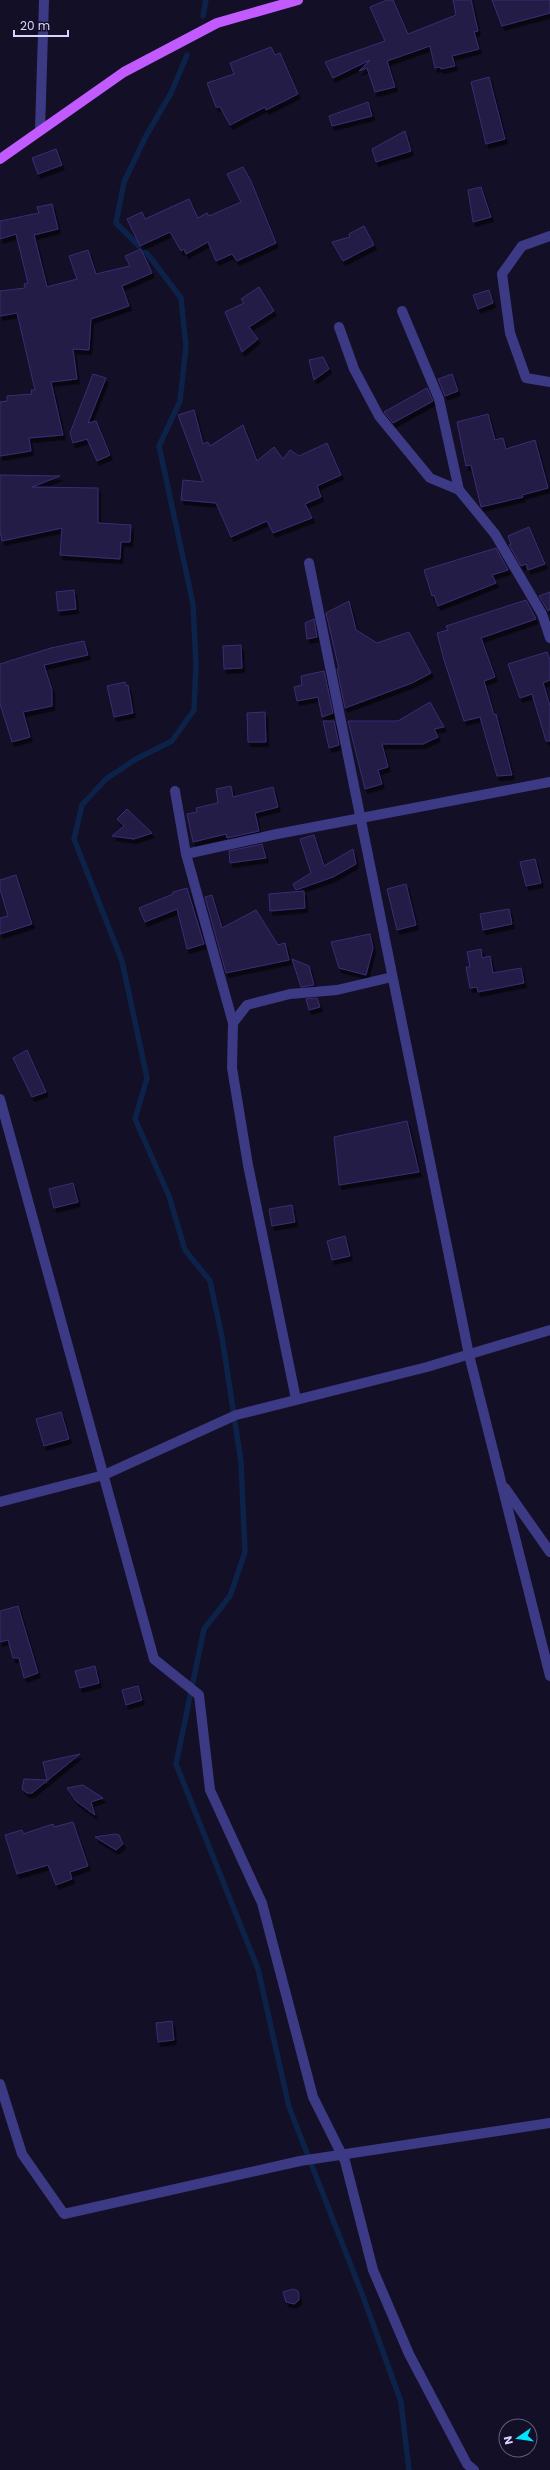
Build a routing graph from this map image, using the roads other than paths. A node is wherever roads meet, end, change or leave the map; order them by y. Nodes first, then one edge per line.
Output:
1 (44, 0) edge
2 (298, 0) edge
3 (40, 130) junction
4 (0, 159) edge
5 (550, 236) edge
6 (402, 311) dead end
7 (339, 327) dead end
8 (550, 382) edge
9 (459, 490) junction
10 (309, 563) dead end
11 (550, 638) edge
12 (550, 782) edge
13 (175, 791) dead end
14 (359, 818) junction
15 (186, 854) junction
16 (392, 977) junction
17 (233, 1023) junction
18 (0, 1099) edge
19 (550, 1330) edge
20 (469, 1355) junction
21 (296, 1399) junction
22 (104, 1475) junction
23 (502, 1484) junction
24 (0, 1502) edge
25 (550, 1552) edge
26 (550, 1676) edge
27 (0, 2084) edge
28 (550, 2123) edge
29 (341, 2155) junction
30 (474, 2470) edge

1 - 3 street
2 - 3 main road
3 - 4 main road
5 - 8 street
6 - 9 street
7 - 9 street
9 - 11 street
10 - 14 street
12 - 14 street
13 - 15 street
14 - 15 street
14 - 16 street
15 - 17 street
16 - 17 street
16 - 20 street
17 - 21 street
18 - 22 street
19 - 20 street
20 - 21 street
20 - 23 street
21 - 22 street
22 - 24 street
22 - 29 street
23 - 25 street
23 - 26 street
27 - 29 street
28 - 29 street
29 - 30 street

